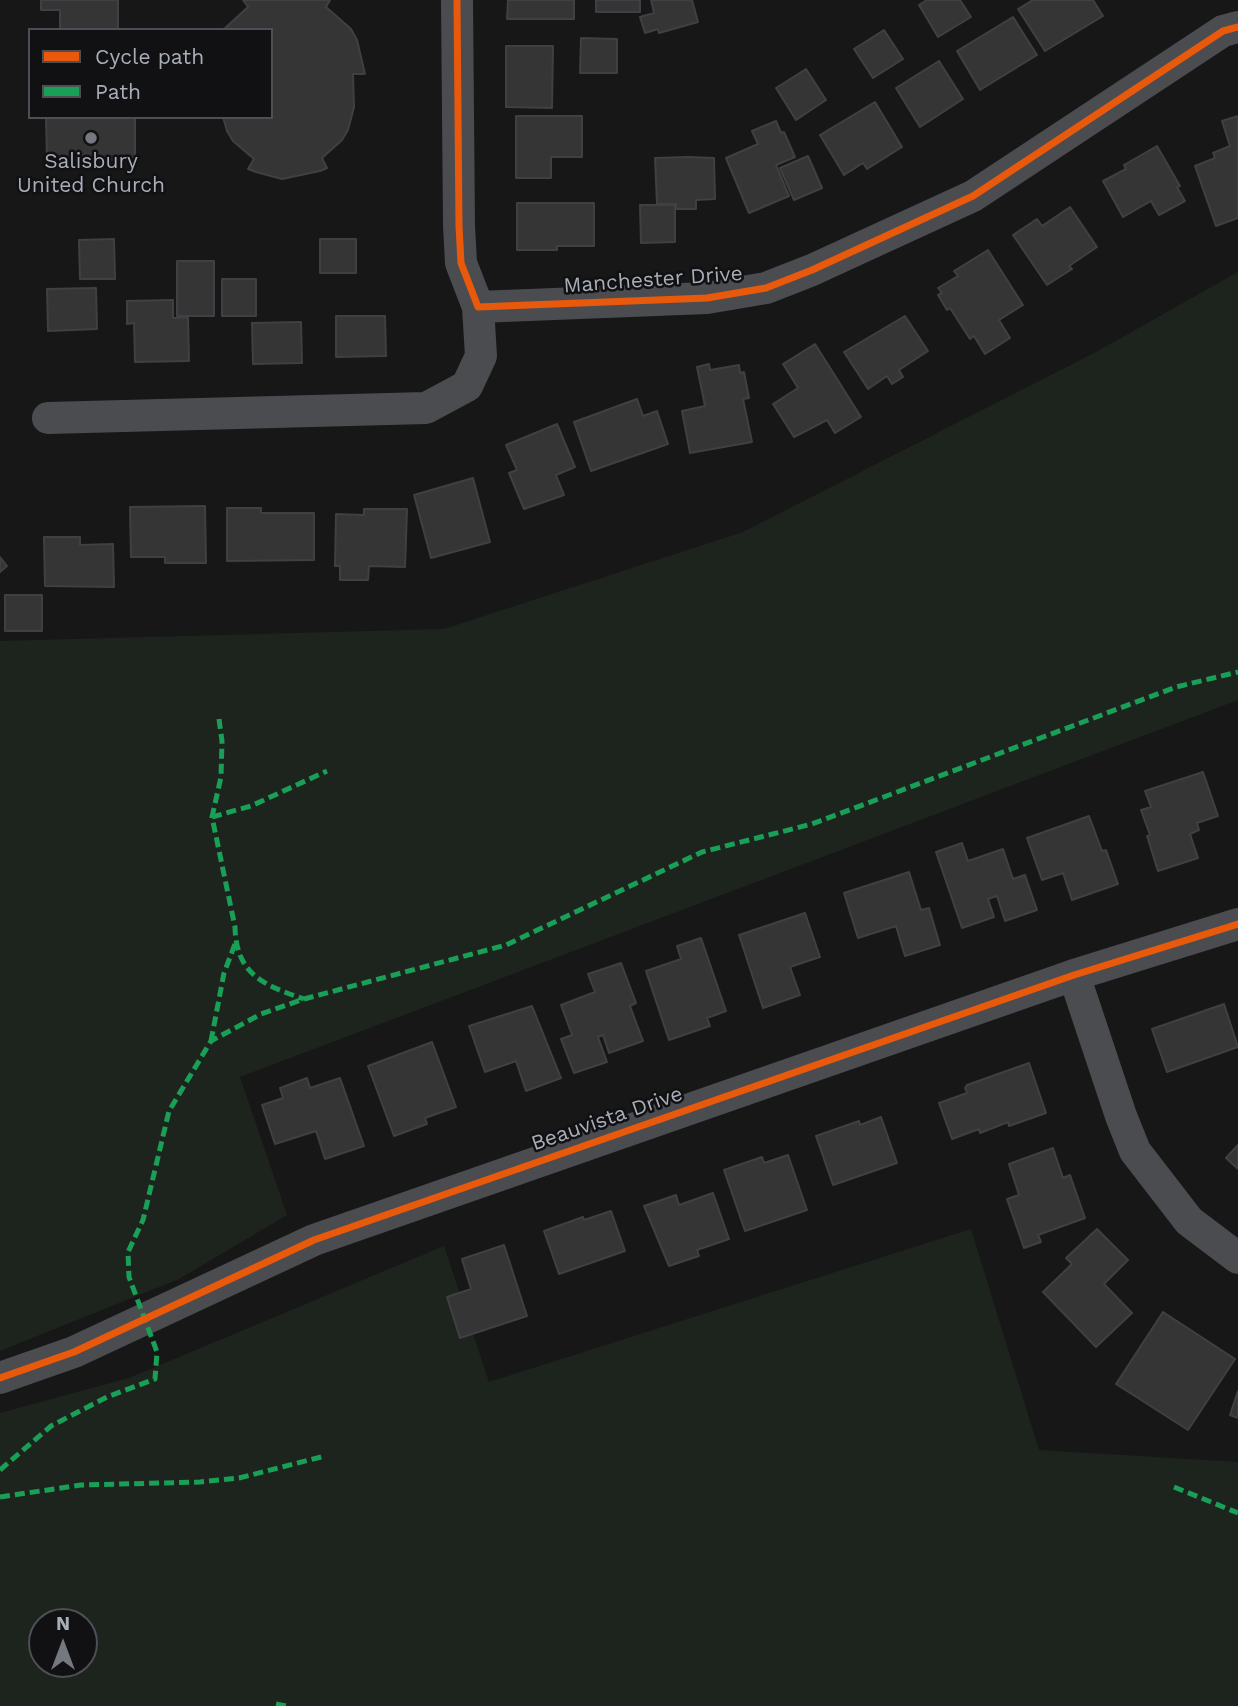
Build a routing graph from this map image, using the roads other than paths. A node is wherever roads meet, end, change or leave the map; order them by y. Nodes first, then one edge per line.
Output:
1 (457, 0) edge
2 (1238, 27) edge
3 (478, 307) junction
4 (48, 418) dead end
5 (1238, 923) edge
6 (1074, 975) junction
7 (1238, 1258) edge
8 (0, 1378) edge

1 - 3 street
2 - 3 street, Manchester Drive
3 - 4 street
5 - 6 street, Beauvista Drive
6 - 7 street
6 - 8 street, Beauvista Drive

